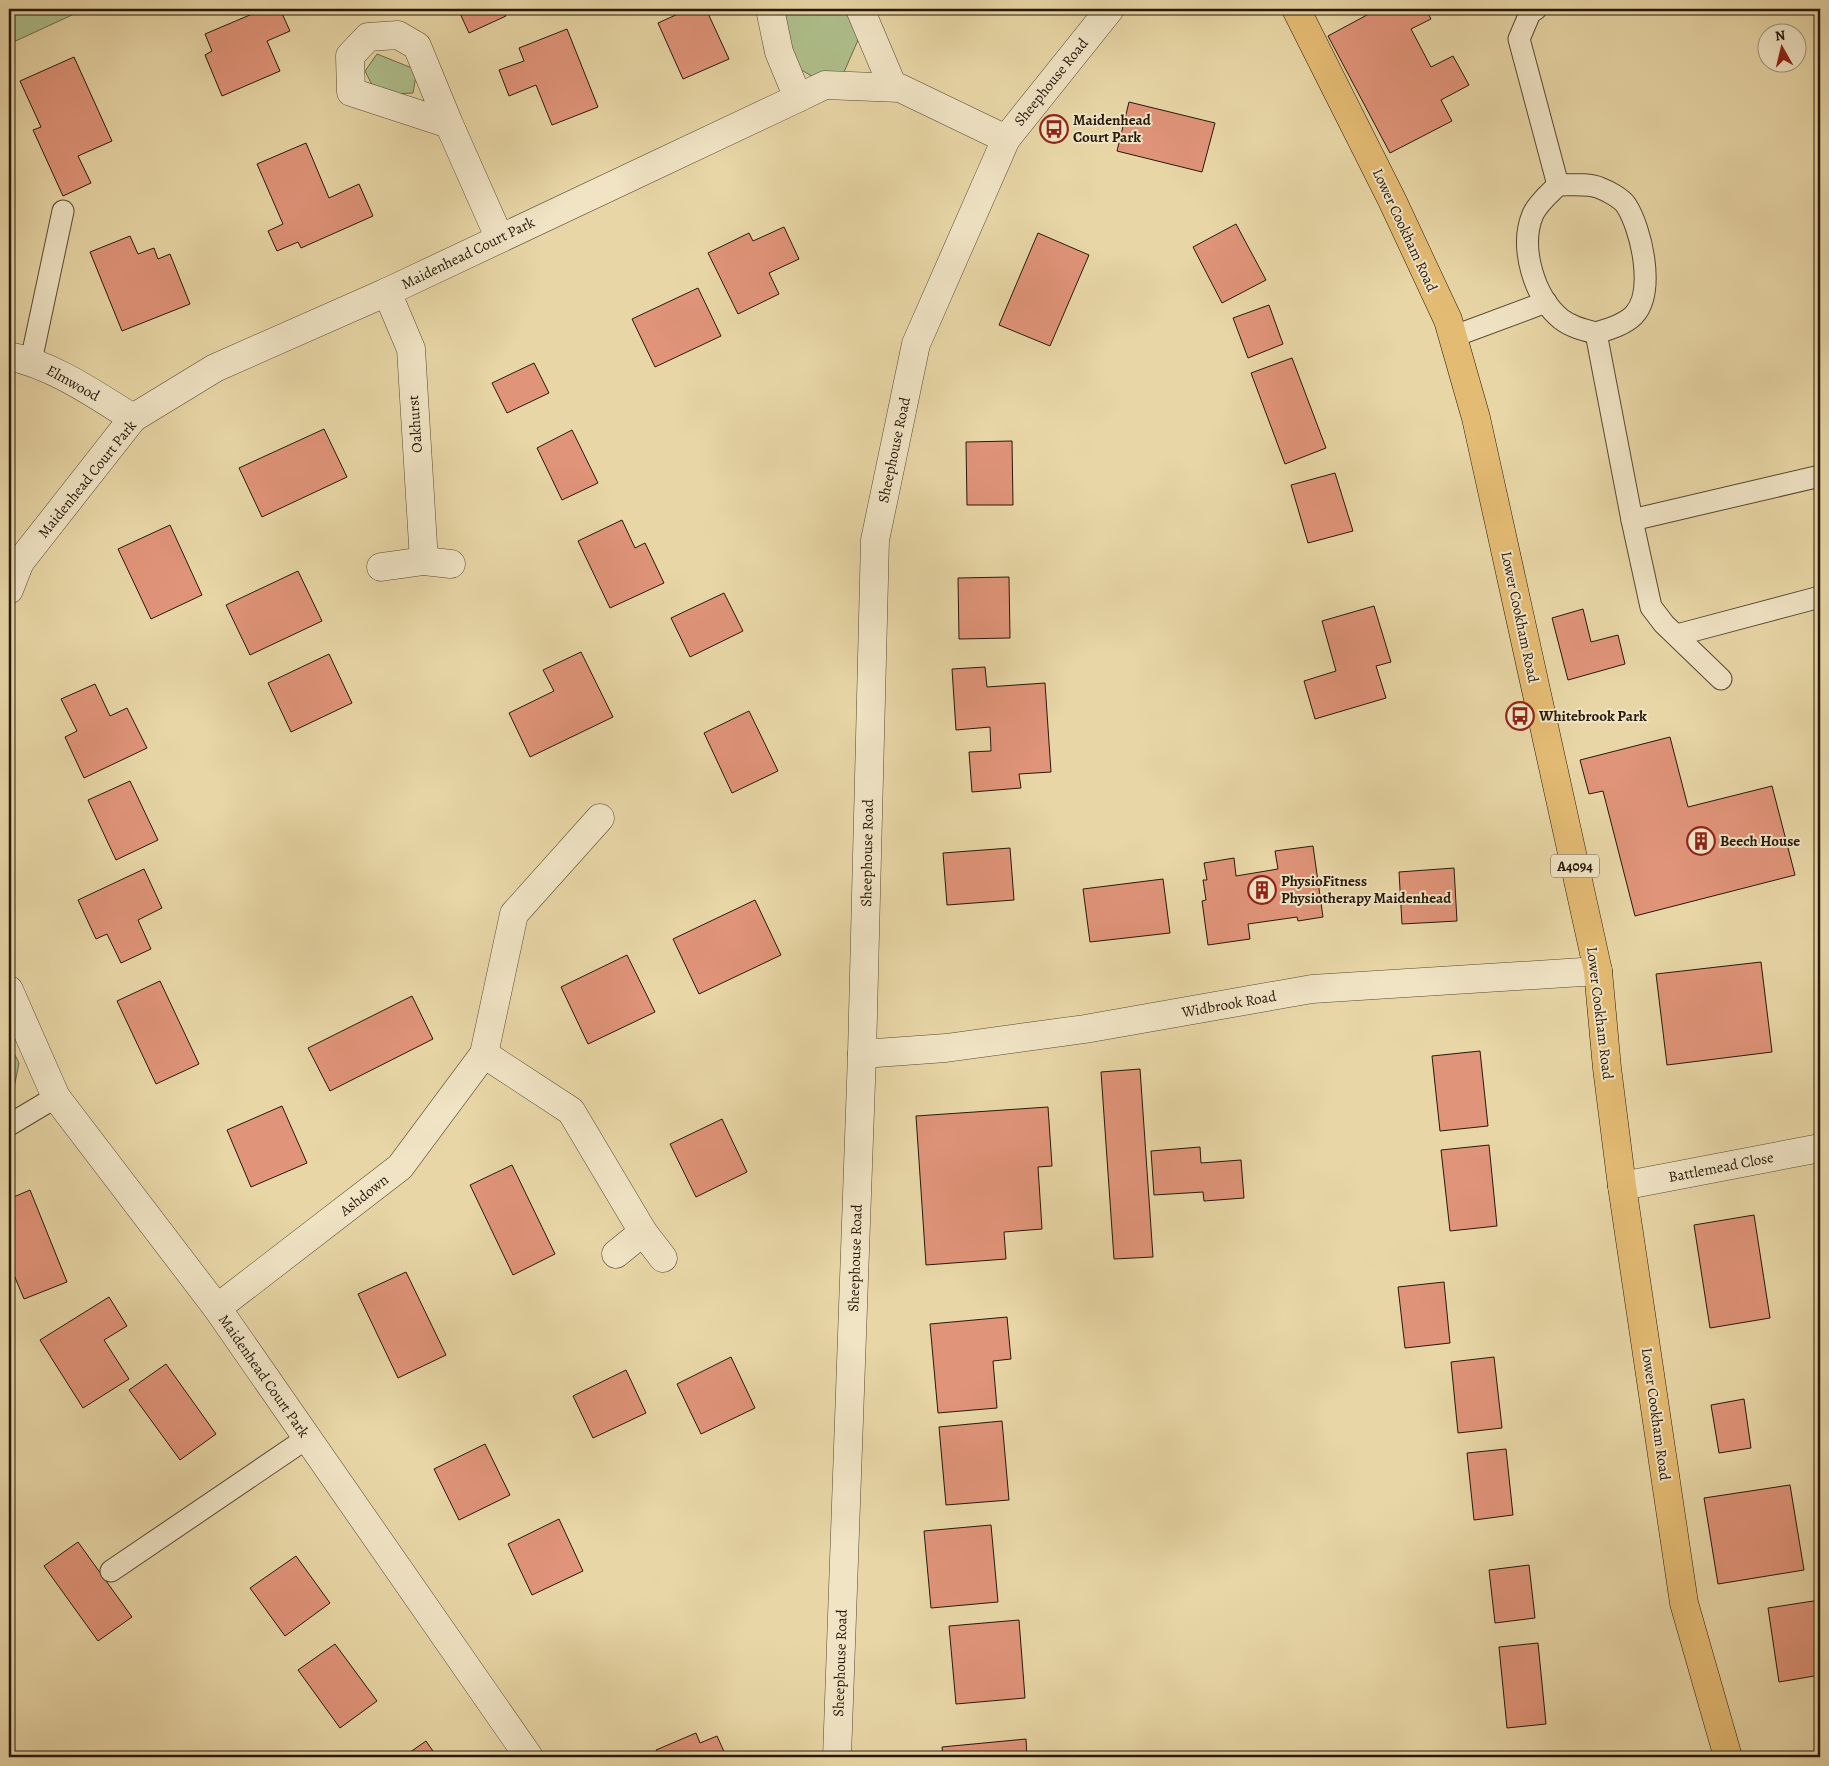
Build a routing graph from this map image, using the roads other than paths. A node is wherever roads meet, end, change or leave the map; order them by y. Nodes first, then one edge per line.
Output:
1 (770, 9) edge
2 (860, 9) edge
3 (1110, 9) edge
4 (1296, 9) edge
5 (1536, 9) edge
6 (893, 88) junction
7 (798, 98) junction
8 (449, 124) dead end
9 (1006, 139) junction
10 (1558, 185) junction
11 (63, 212) dead end
12 (499, 238) junction
13 (387, 292) junction
14 (1546, 302) junction
15 (1596, 333) junction
16 (1452, 336) junction
17 (20, 358) edge
18 (133, 418) junction
19 (1820, 476) edge
20 (1632, 520) junction
21 (424, 561) junction
22 (452, 564) dead end
23 (381, 567) dead end
24 (9, 590) edge
25 (1820, 598) edge
26 (1677, 635) junction
27 (1721, 679) dead end
28 (600, 818) dead end
29 (1598, 971) junction
30 (9, 990) edge
31 (484, 1054) junction
32 (862, 1054) junction
33 (56, 1097) junction
34 (9, 1125) edge
35 (1820, 1148) edge
36 (1622, 1186) junction
37 (643, 1232) junction
38 (616, 1254) dead end
39 (663, 1258) dead end
40 (217, 1308) junction
41 (307, 1438) junction
42 (111, 1571) dead end
43 (529, 1757) edge
44 (836, 1757) edge
45 (1728, 1757) edge

1 - 7 street
2 - 6 street
3 - 9 street, Sheephouse Road
4 - 16 main road, Lower Cookham Road / A4094
5 - 10 lane
6 - 7 street, Maidenhead Court Park
6 - 9 street, Maidenhead Court Park
7 - 12 street, Maidenhead Court Park
8 - 12 street
9 - 32 street, Sheephouse Road
10 - 14 lane
10 - 15 lane
11 - 17 lane
12 - 13 street, Maidenhead Court Park
13 - 18 street, Maidenhead Court Park
13 - 21 street, Oakhurst
14 - 15 lane
14 - 16 lane
15 - 20 lane
16 - 29 main road, Lower Cookham Road / A4094
17 - 18 street, Elmwood
18 - 24 street, Maidenhead Court Park
19 - 20 lane
20 - 26 lane
21 - 22 street
21 - 23 street
25 - 26 lane
26 - 27 lane
28 - 31 street, Ashdown
29 - 32 street, Widbrook Road
29 - 36 main road, Lower Cookham Road / A4094
30 - 33 street, Maidenhead Court Park
31 - 37 street
31 - 40 street, Ashdown
32 - 44 street, Sheephouse Road
33 - 34 lane
33 - 40 street, Maidenhead Court Park
35 - 36 street, Battlemead Close
36 - 45 main road, Lower Cookham Road / A4094
37 - 38 street
37 - 39 street
40 - 41 street, Maidenhead Court Park
41 - 42 lane
41 - 43 street, Maidenhead Court Park

